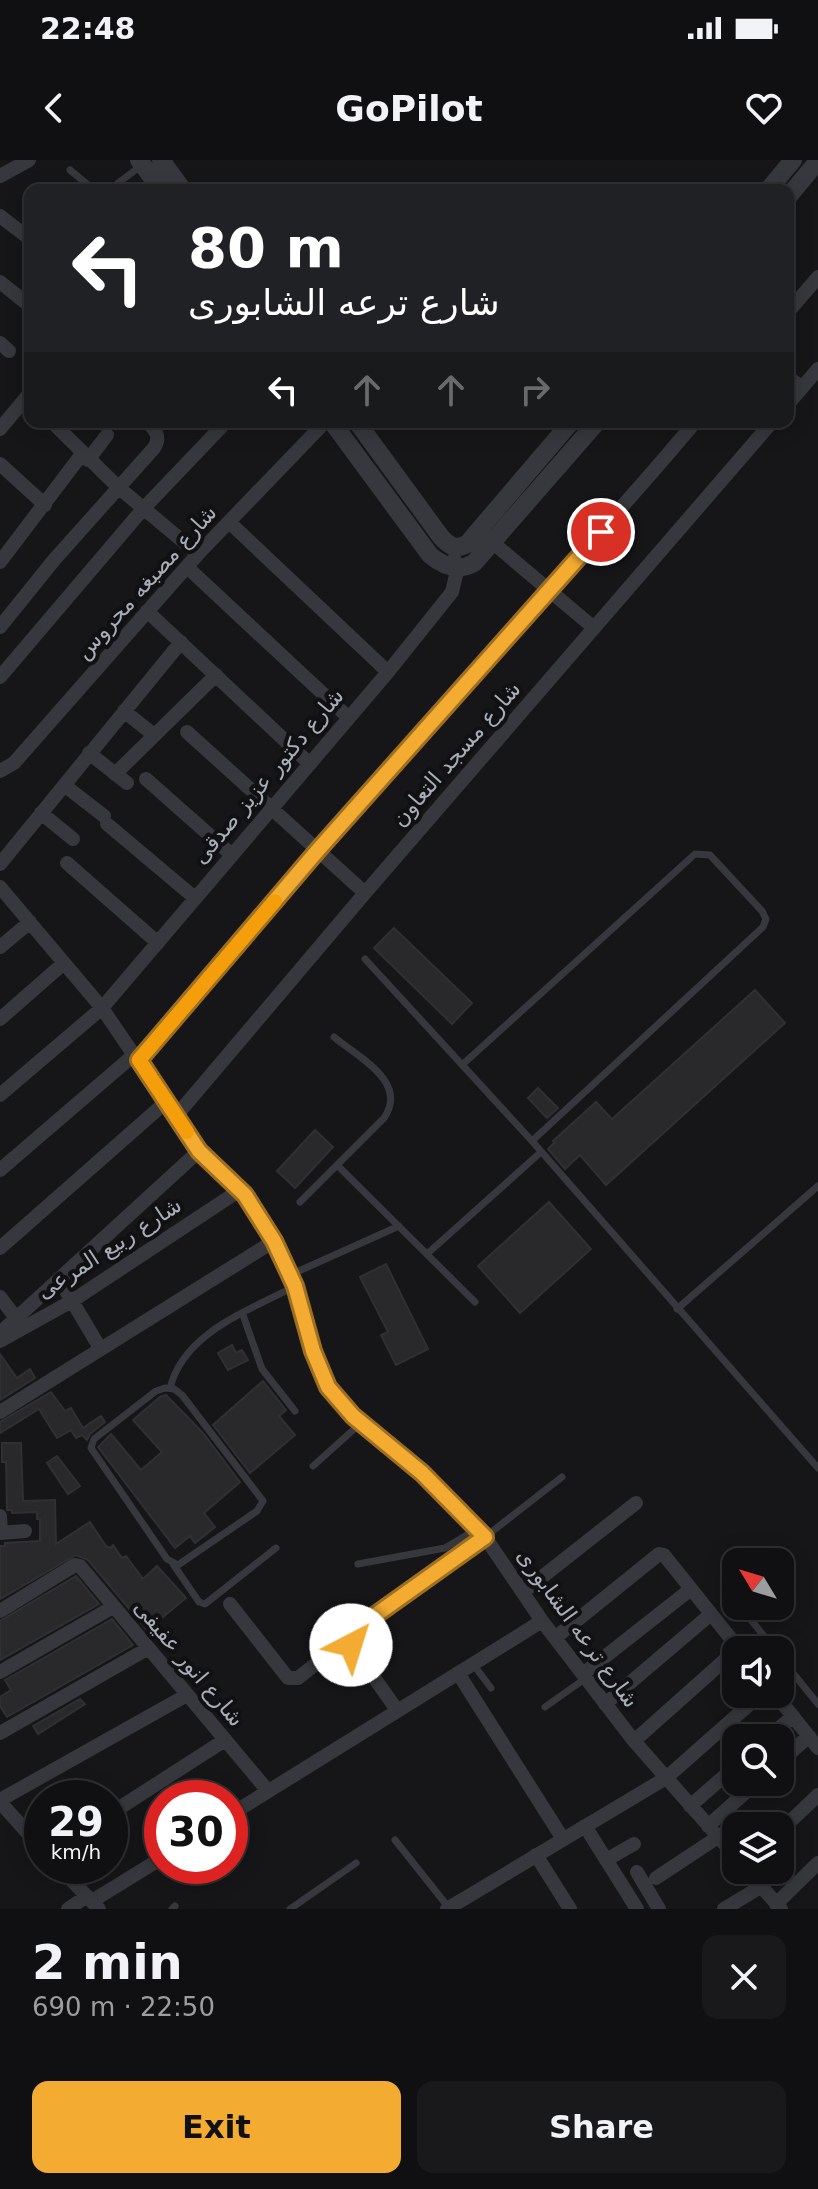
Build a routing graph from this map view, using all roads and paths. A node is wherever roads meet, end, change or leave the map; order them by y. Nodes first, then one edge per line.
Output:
1 (29, 160) edge
2 (161, 160) edge
3 (793, 160) edge
4 (818, 161) edge
5 (140, 162) edge
6 (70, 170) dead end
7 (2, 172) edge
8 (87, 184) edge
9 (116, 184) edge
10 (156, 184) edge
11 (179, 184) edge
12 (773, 184) edge
13 (794, 190) edge
14 (0, 216) edge
15 (24, 234) edge
16 (818, 277) edge
17 (0, 282) edge
18 (24, 301) edge
19 (794, 305) edge
20 (818, 369) edge
21 (794, 382) edge
22 (802, 388) junction
23 (794, 397) edge
24 (24, 399) edge
25 (6, 410) edge
26 (58, 428) edge
27 (152, 428) edge
28 (220, 428) edge
29 (319, 428) edge
30 (336, 428) edge
31 (361, 428) edge
32 (566, 428) edge
33 (592, 428) edge
34 (690, 428) edge
35 (767, 428) edge
36 (0, 429) edge
37 (107, 435) dead end
38 (85, 457) junction
39 (0, 464) edge
40 (118, 487) junction
41 (45, 505) junction
42 (143, 509) junction
43 (229, 522) junction
44 (492, 542) junction
45 (447, 544) junction
46 (3, 551) edge
47 (198, 554) junction
48 (187, 567) junction
49 (456, 568) junction
50 (548, 589) junction
51 (147, 611) junction
52 (0, 627) edge
53 (594, 628) junction
54 (181, 642) junction
55 (388, 672) junction
56 (216, 675) junction
57 (0, 677) edge
58 (124, 711) junction
59 (349, 718) junction
60 (187, 732) dead end
61 (154, 735) junction
62 (89, 753) junction
63 (310, 764) junction
64 (0, 771) edge
65 (146, 779) dead end
66 (64, 785) junction
67 (272, 808) junction
68 (41, 813) junction
69 (73, 839) dead end
70 (318, 850) junction
71 (232, 855) junction
72 (67, 863) dead end
73 (0, 864) edge
74 (0, 887) edge
75 (365, 893) junction
76 (195, 898) junction
77 (30, 922) junction
78 (158, 943) junction
79 (0, 947) edge
80 (365, 959) dead end
81 (64, 963) junction
82 (102, 1008) junction
83 (0, 1019) edge
84 (334, 1037) dead end
85 (137, 1057) junction
86 (463, 1064) junction
87 (0, 1095) edge
88 (166, 1102) junction
89 (176, 1116) junction
90 (532, 1141) junction
91 (199, 1151) junction
92 (541, 1152) junction
93 (337, 1165) junction
94 (0, 1170) edge
95 (818, 1186) edge
96 (240, 1190) junction
97 (300, 1202) dead end
98 (399, 1226) junction
99 (274, 1241) junction
100 (0, 1248) edge
101 (427, 1254) junction
102 (59, 1279) junction
103 (293, 1281) junction
104 (0, 1297) edge
105 (72, 1301) junction
106 (475, 1302) dead end
107 (677, 1309) junction
108 (243, 1315) junction
109 (16, 1318) junction
110 (0, 1333) edge
111 (0, 1341) edge
112 (100, 1348) junction
113 (170, 1388) junction
114 (295, 1411) dead end
115 (0, 1412) edge
116 (361, 1423) junction
117 (313, 1466) dead end
118 (818, 1468) edge
119 (562, 1477) dead end
120 (636, 1503) dead end
121 (0, 1516) edge
122 (25, 1531) dead end
123 (1, 1533) edge
124 (481, 1533) junction
125 (276, 1548) dead end
126 (173, 1564) junction
127 (358, 1564) dead end
128 (691, 1589) junction
129 (523, 1592) junction
130 (230, 1604) dead end
131 (113, 1607) junction
132 (0, 1611) edge
133 (711, 1614) junction
134 (751, 1620) edge
135 (542, 1621) junction
136 (728, 1636) edge
137 (764, 1636) edge
138 (350, 1637) junction
139 (555, 1638) junction
140 (147, 1649) junction
141 (473, 1664) junction
142 (722, 1664) edge
143 (0, 1672) edge
144 (458, 1673) junction
145 (794, 1674) edge
146 (584, 1676) junction
147 (491, 1688) dead end
148 (187, 1695) junction
149 (605, 1704) junction
150 (818, 1704) edge
151 (545, 1707) dead end
152 (745, 1708) edge
153 (786, 1708) edge
154 (397, 1710) junction
155 (793, 1716) junction
156 (784, 1724) edge
157 (0, 1733) edge
158 (225, 1740) junction
159 (634, 1741) junction
160 (813, 1742) edge
161 (794, 1754) edge
162 (666, 1778) junction
163 (722, 1778) edge
164 (268, 1791) junction
165 (818, 1795) edge
166 (745, 1796) edge
167 (0, 1801) edge
168 (128, 1802) edge
169 (248, 1804) edge
170 (690, 1806) junction
171 (794, 1818) edge
172 (585, 1826) junction
173 (24, 1828) edge
174 (713, 1832) junction
175 (563, 1839) junction
176 (395, 1840) dead end
177 (722, 1842) edge
178 (634, 1844) dead end
179 (536, 1855) junction
180 (606, 1860) junction
181 (356, 1863) dead end
182 (818, 1863) edge
183 (144, 1869) edge
184 (637, 1872) dead end
185 (656, 1878) dead end
186 (76, 1884) edge
187 (762, 1886) joint
188 (93, 1902) edge
189 (779, 1906) edge
190 (68, 1909) edge
191 (290, 1909) edge
192 (448, 1909) edge
193 (570, 1909) edge
194 (637, 1909) edge
195 (659, 1909) edge
196 (724, 1909) edge

1 - 7 street
2 - 11 street
3 - 12 street
4 - 13 street
5 - 9 lane
5 - 10 street
6 - 8 lane
14 - 15 street
16 - 19 street
17 - 18 street
20 - 22 street
21 - 22 street
22 - 23 street
24 - 25 street
25 - 36 street
26 - 38 street
27 - 40 street
28 - 42 street
29 - 43 street, شارع مصبغه محروس
30 - 49 street
31 - 45 street
32 - 45 street
33 - 44 street
34 - 50 street
35 - 53 street, شارع مسجد التعاون
37 - 38 street
38 - 40 street
38 - 41 street
39 - 41 street
40 - 42 street
40 - 52 street
41 - 46 street
42 - 47 street
42 - 57 street
43 - 47 street, شارع مصبغه محروس
43 - 55 street
44 - 49 street
44 - 50 street
45 - 49 street
47 - 48 street, شارع مصبغه محروس
48 - 51 street, شارع مصبغه محروس
48 - 59 street
49 - 55 street, شارع دكتور عزيز صدقى
50 - 53 street
50 - 70 street
51 - 54 street
51 - 64 street, شارع مصبغه محروس
53 - 75 street, شارع مسجد التعاون
54 - 56 street
54 - 58 street
55 - 59 street, شارع دكتور عزيز صدقى
56 - 61 street
56 - 63 street
58 - 61 street
58 - 62 street
59 - 63 street, شارع دكتور عزيز صدقى
60 - 67 street
61 - 62 street
62 - 66 street
63 - 67 street, شارع دكتور عزيز صدقى
65 - 71 street
66 - 68 street
66 - 76 street
67 - 70 street
67 - 71 street, شارع دكتور عزيز صدقى
68 - 69 street
68 - 73 street
70 - 75 street
70 - 85 street
71 - 76 street, شارع دكتور عزيز صدقى
72 - 78 street
74 - 77 street, شارع ترعه الشابورى
75 - 89 street, شارع مسجد التعاون
76 - 78 street, شارع دكتور عزيز صدقى
77 - 79 street
77 - 81 street, شارع ترعه الشابورى
78 - 82 street, شارع دكتور عزيز صدقى
80 - 86 lane
81 - 82 street, شارع ترعه الشابورى
81 - 83 street
82 - 85 street, شارع ترعه الشابورى
82 - 87 street, شارع دكتور عزيز صدقى
84 - 93 lane
85 - 88 street, شارع ترعه الشابورى
85 - 94 street
86 - 90 lane
86 - 90 lane
88 - 89 street, شارع ترعه الشابورى
88 - 100 street
89 - 91 street, شارع ترعه الشابورى
90 - 92 lane
91 - 96 street, شارع ترعه الشابورى
91 - 102 street
92 - 101 lane
92 - 107 lane
93 - 97 lane
93 - 98 lane
95 - 107 lane
96 - 99 street, شارع ترعه الشابورى
96 - 105 street, شارع ربيع المرعى
98 - 101 lane
98 - 103 lane
99 - 103 street, شارع ترعه الشابورى
99 - 112 street
101 - 106 lane
102 - 105 street
102 - 109 street
103 - 108 lane
103 - 116 street, شارع ترعه الشابورى
104 - 109 street
105 - 111 street, شارع ربيع المرعى
105 - 112 street
107 - 118 lane
108 - 113 lane
108 - 114 lane
109 - 110 street
112 - 115 street
113 - 126 lane
113 - 126 lane
116 - 117 lane
116 - 124 street, شارع ترعه الشابورى
119 - 124 lane
120 - 129 street
121 - 123 street
122 - 123 street
124 - 127 lane
124 - 129 street, شارع ترعه الشابورى
124 - 138 street
125 - 126 lane
128 - 133 street
128 - 139 street
128 - 146 street
129 - 135 street, شارع ترعه الشابورى
130 - 138 street
131 - 132 street, شارع انور عفيفى
131 - 140 street, شارع انور عفيفى
131 - 143 street
133 - 136 street
133 - 149 street
134 - 137 lane
135 - 139 street, شارع ترعه الشابورى
135 - 141 street
138 - 154 street
139 - 146 street, شارع ترعه الشابورى
140 - 148 street, شارع انور عفيفى
140 - 157 street
141 - 144 street
141 - 147 lane
142 - 159 street
144 - 154 street
144 - 175 street
145 - 150 lane
146 - 149 street, شارع ترعه الشابورى
146 - 151 lane
148 - 158 street, شارع انور عفيفى
148 - 167 street
149 - 159 street, شارع ترعه الشابورى
152 - 162 street
153 - 155 street
154 - 164 street
155 - 156 street
155 - 160 street
158 - 164 street, شارع انور عفيفى
158 - 168 street
159 - 162 street, شارع ترعه الشابورى
160 - 161 street
162 - 170 street, شارع ترعه الشابورى
162 - 172 street
163 - 170 street
164 - 169 street
165 - 171 street
166 - 174 street
167 - 173 street
170 - 174 street, شارع ترعه الشابورى
172 - 175 street
172 - 180 street
174 - 177 street, شارع ترعه الشابورى
174 - 185 street
175 - 179 street
176 - 192 lane
178 - 180 street
179 - 192 street
179 - 193 street
180 - 194 street
181 - 191 lane
182 - 189 street
183 - 188 street
184 - 195 street
186 - 188 street
187 - 189 street
187 - 196 street
188 - 190 street

